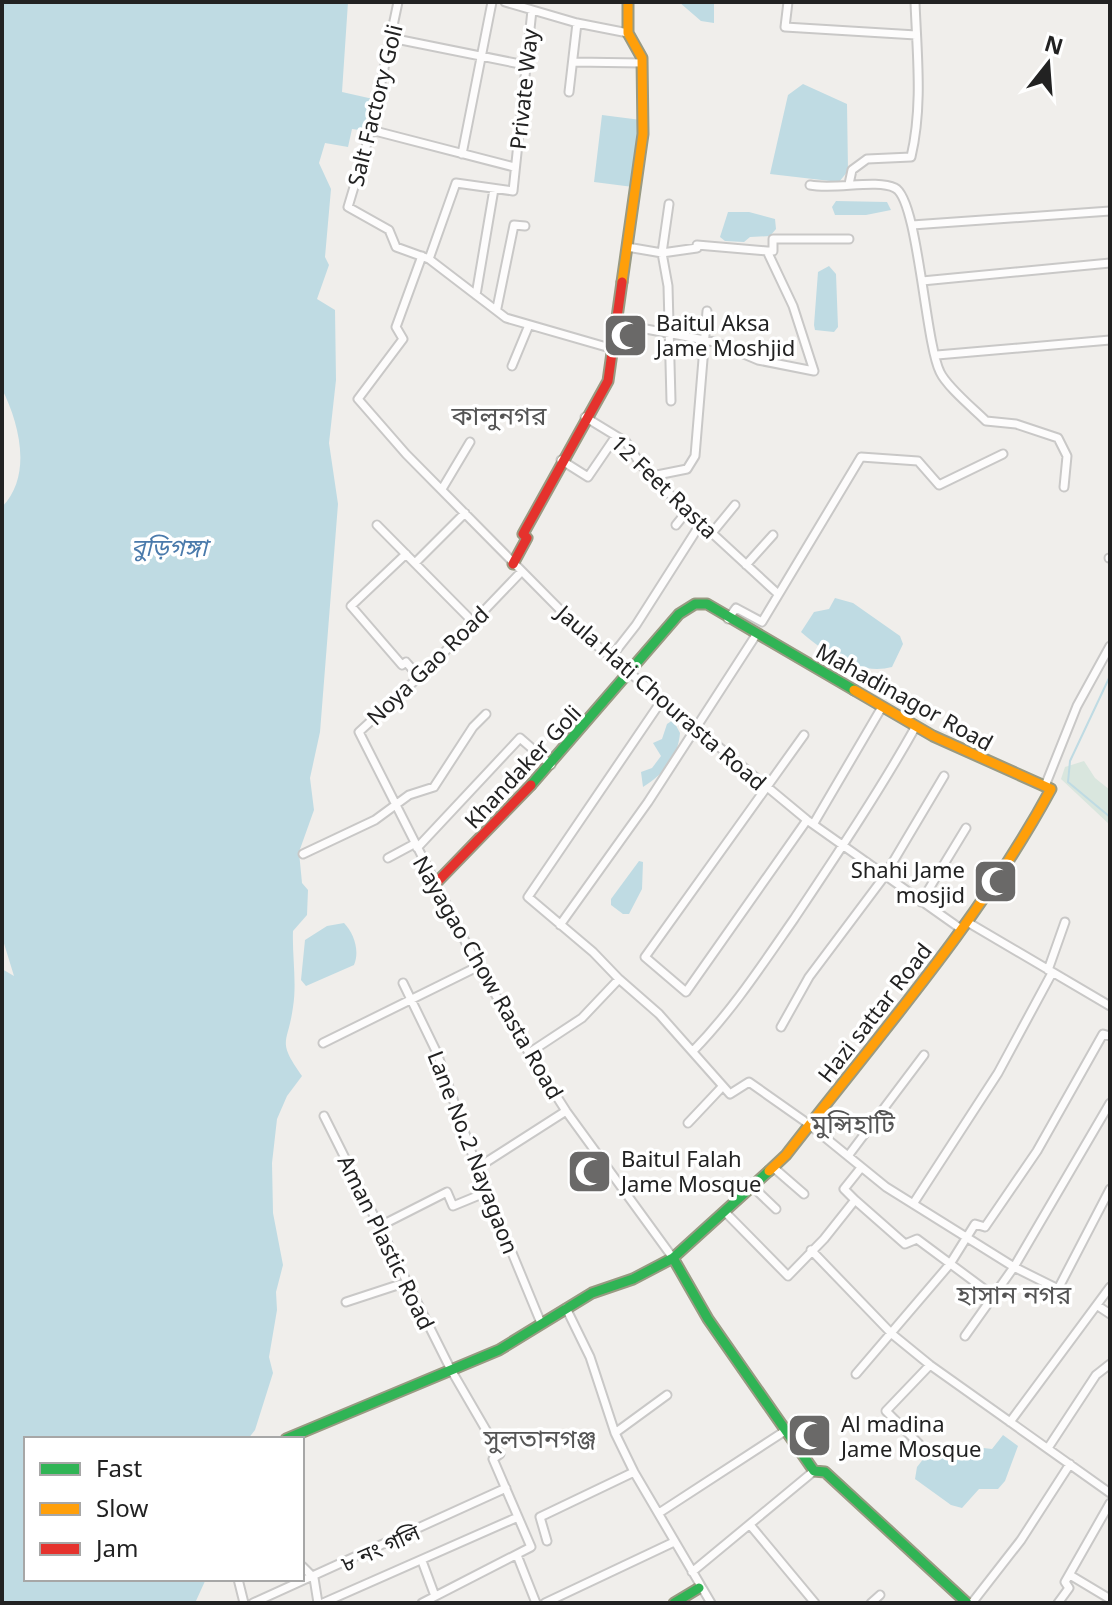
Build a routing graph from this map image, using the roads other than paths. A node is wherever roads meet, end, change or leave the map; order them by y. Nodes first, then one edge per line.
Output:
1 (398, 2) edge
2 (492, 2) edge
3 (505, 2) edge
4 (628, 2) edge
5 (788, 2) edge
6 (915, 2) edge
7 (532, 10) junction
8 (577, 23) junction
9 (628, 33) junction
10 (916, 35) junction
11 (391, 38) junction
12 (480, 58) junction
13 (573, 62) junction
14 (642, 63) junction
15 (525, 65) junction
16 (569, 92) dead end
17 (371, 130) junction
18 (462, 154) junction
19 (514, 167) junction
20 (849, 184) junction
21 (810, 185) dead end
22 (494, 189) junction
23 (669, 204) dead end
24 (1110, 211) edge
25 (912, 225) junction
26 (525, 226) dead end
27 (849, 239) dead end
28 (627, 247) junction
29 (767, 251) junction
30 (662, 253) junction
31 (426, 258) junction
32 (1110, 263) edge
33 (922, 281) junction
34 (476, 295) junction
35 (497, 308) junction
36 (707, 311) dead end
37 (614, 323) junction
38 (529, 325) junction
39 (670, 333) junction
40 (706, 340) junction
41 (1110, 340) edge
42 (610, 348) junction
43 (937, 355) junction
44 (512, 366) dead end
45 (671, 401) dead end
46 (585, 417) junction
47 (616, 436) junction
48 (470, 442) dead end
49 (1003, 454) dead end
50 (561, 460) junction
51 (652, 476) junction
52 (1064, 487) dead end
53 (442, 489) junction
54 (735, 505) dead end
55 (688, 510) junction
56 (465, 513) junction
57 (701, 523) junction
58 (377, 525) dead end
59 (676, 525) dead end
60 (712, 533) junction
61 (773, 535) dead end
62 (406, 554) junction
63 (415, 563) junction
64 (513, 564) junction
65 (746, 565) junction
66 (521, 572) junction
67 (777, 593) junction
68 (709, 607) joint
69 (728, 619) junction
70 (473, 622) junction
71 (756, 635) junction
72 (1110, 646) edge
73 (611, 657) junction
74 (631, 673) junction
75 (419, 677) junction
76 (662, 700) junction
77 (882, 707) junction
78 (486, 714) dead end
79 (916, 726) junction
80 (696, 728) junction
81 (804, 735) dead end
82 (551, 765) junction
83 (944, 776) dead end
84 (765, 786) junction
85 (1048, 788) junction
86 (395, 808) junction
87 (810, 821) junction
88 (966, 828) dead end
89 (842, 844) junction
90 (415, 846) junction
91 (303, 854) dead end
92 (388, 858) dead end
93 (884, 877) junction
94 (437, 882) junction
95 (921, 902) junction
96 (1065, 922) dead end
97 (560, 925) junction
98 (965, 926) junction
99 (479, 966) junction
100 (1050, 972) junction
101 (619, 979) junction
102 (403, 983) dead end
103 (412, 1000) junction
104 (1110, 1006) edge
105 (781, 1027) dead end
106 (1110, 1036) edge
107 (323, 1043) dead end
108 (693, 1051) junction
109 (529, 1053) junction
110 (924, 1055) dead end
111 (722, 1087) junction
112 (1110, 1103) edge
113 (566, 1111) junction
114 (324, 1116) dead end
115 (688, 1123) dead end
116 (810, 1126) junction
117 (848, 1156) junction
118 (477, 1168) junction
119 (774, 1168) junction
120 (860, 1169) junction
121 (753, 1187) junction
122 (1110, 1189) edge
123 (487, 1192) junction
124 (804, 1194) dead end
125 (855, 1200) junction
126 (913, 1204) junction
127 (776, 1209) dead end
128 (726, 1213) junction
129 (380, 1226) junction
130 (967, 1238) junction
131 (811, 1250) junction
132 (673, 1258) junction
133 (950, 1264) junction
134 (1014, 1267) junction
135 (407, 1282) junction
136 (1110, 1287) edge
137 (995, 1297) junction
138 (346, 1302) dead end
139 (1098, 1306) junction
140 (566, 1308) junction
141 (1110, 1314) edge
142 (541, 1323) junction
143 (892, 1334) junction
144 (965, 1336) dead end
145 (1110, 1364) edge
146 (930, 1365) junction
147 (450, 1368) junction
148 (856, 1374) dead end
149 (667, 1395) dead end
150 (614, 1397) dead end
151 (604, 1400) junction
152 (1010, 1422) junction
153 (788, 1429) junction
154 (615, 1433) junction
155 (291, 1437) edge
156 (919, 1444) dead end
157 (1048, 1448) junction
158 (1070, 1464) junction
159 (814, 1471) junction
160 (634, 1472) junction
161 (506, 1488) junction
162 (1110, 1493) edge
163 (1110, 1503) edge
164 (659, 1513) junction
165 (518, 1517) junction
166 (751, 1526) junction
167 (547, 1541) dead end
168 (674, 1542) junction
169 (517, 1555) junction
170 (422, 1561) junction
171 (304, 1568) edge
172 (692, 1572) junction
173 (1070, 1575) junction
174 (314, 1578) junction
175 (238, 1581) edge
176 (699, 1588) junction
177 (880, 1595) dead end
178 (435, 1596) junction
179 (1110, 1599) edge
180 (244, 1603) edge
181 (253, 1603) edge
182 (321, 1603) edge
183 (422, 1603) edge
184 (536, 1603) edge
185 (545, 1603) edge
186 (674, 1603) edge
187 (711, 1603) edge
188 (815, 1603) edge
189 (871, 1603) edge
190 (970, 1603) edge
191 (1058, 1603) edge

1 - 11 street, Salt Factory Goli
2 - 12 street
3 - 7 street
4 - 9 street
5 - 10 street
6 - 10 street
7 - 8 street
7 - 15 street, Private Way
8 - 9 street
8 - 13 street
9 - 14 street
10 - 20 street
11 - 12 street
11 - 17 street, Salt Factory Goli
12 - 15 street
12 - 18 street
13 - 14 street
13 - 16 street
14 - 28 street
15 - 19 street, Private Way
17 - 18 street
17 - 31 street, Salt Factory Goli
18 - 19 street
19 - 22 street
20 - 21 street
20 - 25 street
22 - 31 street
22 - 34 street
23 - 30 street
24 - 25 street
25 - 33 street
26 - 35 street
27 - 29 street
28 - 30 street
28 - 37 street
29 - 30 street
29 - 40 street
30 - 39 street
31 - 34 street
31 - 53 street, Jaula Hati Chourasta Road
32 - 33 street
33 - 43 street
34 - 35 street
35 - 38 street
36 - 40 street
37 - 39 street
37 - 42 street
38 - 42 street
38 - 44 street
39 - 40 street
39 - 45 street
40 - 51 street
41 - 43 street
42 - 46 street
43 - 52 street
46 - 47 street, 12 Feet Rasta
46 - 50 street
47 - 50 street
47 - 51 street, 12 Feet Rasta
48 - 53 street
49 - 67 street
50 - 64 street
51 - 55 street, 12 Feet Rasta
53 - 56 street, Jaula Hati Chourasta Road
54 - 60 street
55 - 57 street, 12 Feet Rasta
55 - 59 street
56 - 63 street
56 - 64 street, Jaula Hati Chourasta Road
57 - 60 street, 12 Feet Rasta
57 - 73 street
58 - 62 street
60 - 65 street, 12 Feet Rasta
61 - 65 street
62 - 63 street
62 - 75 street
63 - 70 street
64 - 66 street, Jaula Hati Chourasta Road
65 - 67 street, 12 Feet Rasta
66 - 70 street, Noya Gao Road
66 - 73 street, Jaula Hati Chourasta Road
67 - 69 street
68 - 69 street, Mahadinagor Road
68 - 74 street, Khandaker Goli
69 - 71 street, Mahadinagor Road
70 - 75 street, Noya Gao Road
71 - 77 street, Mahadinagor Road
71 - 80 street
72 - 85 street
73 - 74 street, Jaula Hati Chourasta Road
74 - 76 street, Jaula Hati Chourasta Road
74 - 82 street, Khandaker Goli
75 - 86 street, Noya Gao Road
76 - 80 street, Jaula Hati Chourasta Road
76 - 97 street
77 - 79 street, Mahadinagor Road
77 - 87 street
78 - 86 street
79 - 85 street, Mahadinagor Road
79 - 89 street
80 - 84 street, Jaula Hati Chourasta Road
80 - 97 street
81 - 84 street
82 - 90 street
82 - 94 street, Khandaker Goli
83 - 93 street
84 - 87 street, Jaula Hati Chourasta Road
84 - 87 street
85 - 98 street, Hazi sattar Road
86 - 90 street, Nayagao Chow Rasta Road
86 - 91 street
87 - 89 street, Jaula Hati Chourasta Road
88 - 95 street
89 - 93 street, Jaula Hati Chourasta Road
89 - 108 street
90 - 92 street
90 - 94 street, Nayagao Chow Rasta Road
93 - 95 street, Jaula Hati Chourasta Road
93 - 105 street
94 - 99 street, Nayagao Chow Rasta Road
95 - 98 street, Jaula Hati Chourasta Road
96 - 100 street
97 - 101 street
98 - 100 street, Jaula Hati Chourasta Road
98 - 116 street, Hazi sattar Road
99 - 103 street
99 - 109 street, Nayagao Chow Rasta Road
100 - 104 street, Jaula Hati Chourasta Road
100 - 126 street
101 - 108 street
101 - 109 street
102 - 103 street, Lane No.2 Nayagaon
103 - 107 street
103 - 118 street, Lane No.2 Nayagaon
106 - 130 street
108 - 111 street
109 - 113 street, Nayagao Chow Rasta Road
110 - 117 street
111 - 115 street
111 - 116 street
112 - 134 street
113 - 118 street
113 - 132 street, Nayagao Chow Rasta Road
114 - 129 street, Aman Plastic Road
116 - 117 street
116 - 119 street, Hazi sattar Road
117 - 120 street
118 - 123 street, Lane No.2 Nayagaon
119 - 121 street, Hazi sattar Road
119 - 124 street
120 - 125 street
120 - 126 street
121 - 127 street
121 - 128 street, Hazi sattar Road
122 - 134 street
123 - 129 street
123 - 142 street, Lane No.2 Nayagaon
125 - 131 street
125 - 133 street
126 - 130 street
128 - 131 street
128 - 132 street, Hazi sattar Road
129 - 135 street, Aman Plastic Road
130 - 133 street
130 - 134 street
131 - 143 street
132 - 140 street, Hazi sattar Road
132 - 153 street
133 - 137 street
133 - 143 street
134 - 137 street
135 - 138 street
135 - 147 street, Aman Plastic Road
136 - 139 street
137 - 144 street
139 - 141 street
139 - 152 street
140 - 142 street, Hazi sattar Road
140 - 151 street
142 - 147 street, Hazi sattar Road
143 - 146 street
143 - 148 street
145 - 157 street
146 - 152 street
146 - 156 street
147 - 155 street, Hazi sattar Road
147 - 161 street, Aman Plastic Road
149 - 154 street
150 - 151 street
151 - 154 street
152 - 157 street
153 - 159 street
153 - 164 street
154 - 160 street
157 - 158 street
158 - 162 street
158 - 190 street
159 - 166 street
159 - 190 street
160 - 164 street
160 - 167 street
161 - 165 street
161 - 174 street, ৮ নং গলি
163 - 173 street
164 - 168 street
165 - 169 street
165 - 170 street
166 - 172 street
166 - 188 street
168 - 172 street
168 - 185 street
169 - 178 street
169 - 184 street
170 - 178 street
170 - 182 street
171 - 174 street
172 - 176 street
173 - 179 street
173 - 191 street
174 - 181 street, ৮ নং গলি
174 - 182 street
175 - 180 street
176 - 186 street
176 - 187 street
177 - 189 street
178 - 183 street

